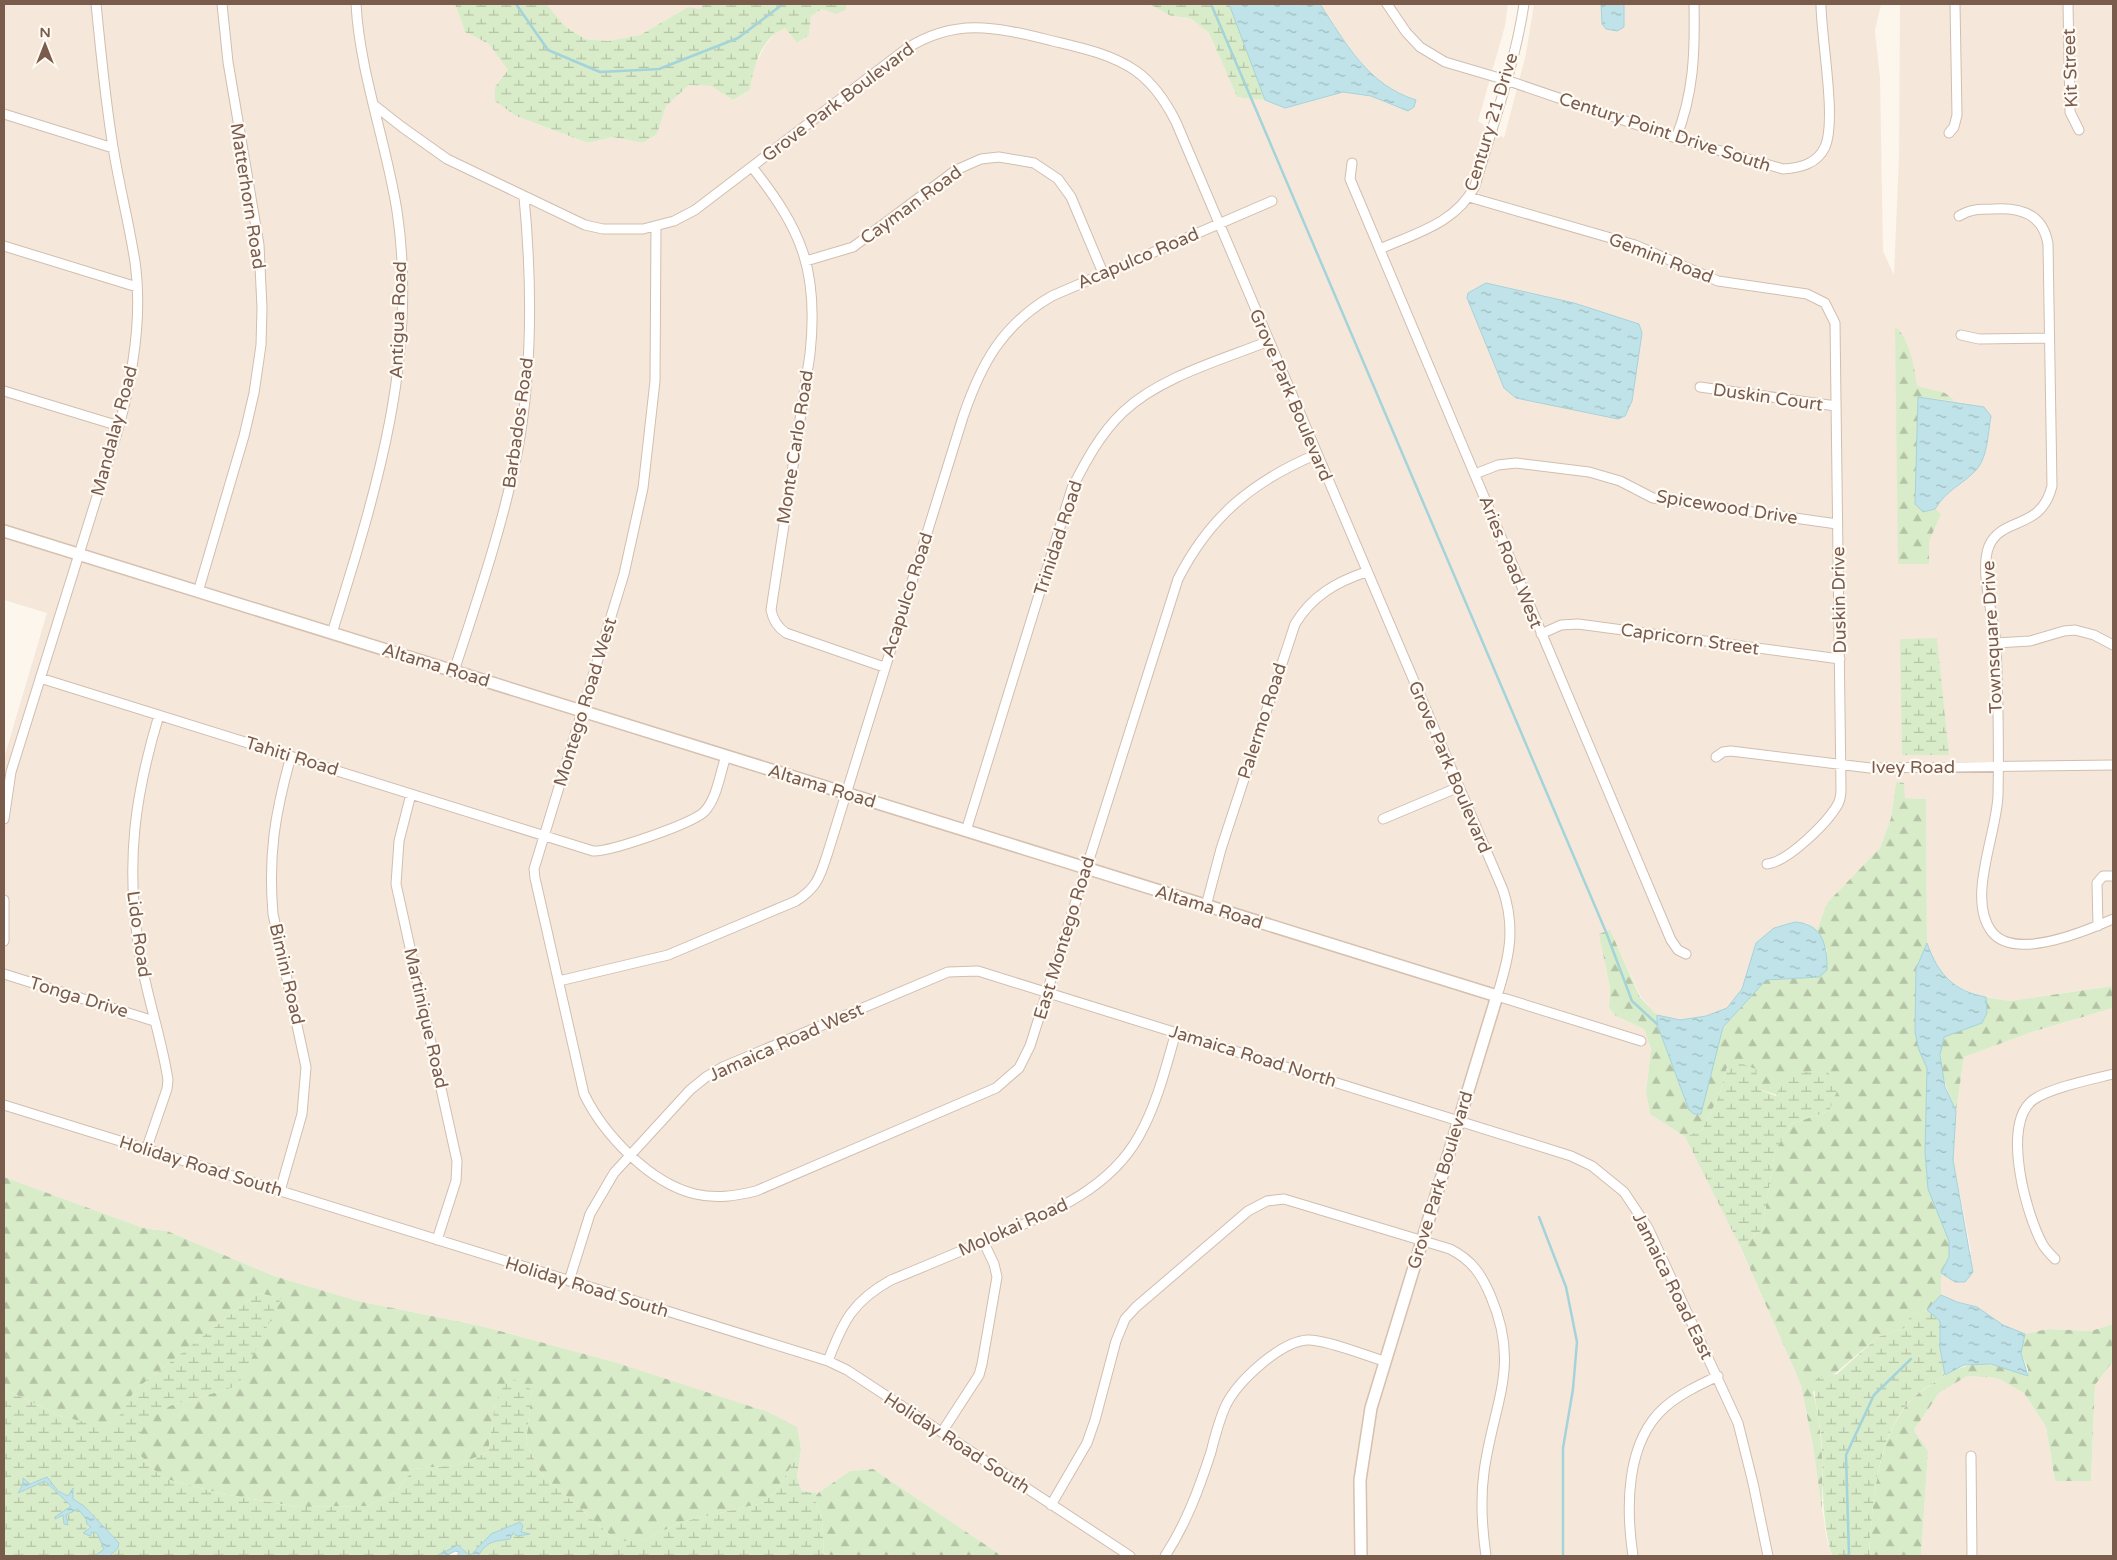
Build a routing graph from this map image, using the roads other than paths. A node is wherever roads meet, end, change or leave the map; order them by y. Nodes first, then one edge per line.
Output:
1 (96, 4) edge
2 (222, 4) edge
3 (356, 4) edge
4 (1387, 4) edge
5 (1524, 4) edge
6 (1694, 4) edge
7 (1821, 4) edge
8 (1955, 4) edge
9 (2068, 4) edge
10 (1506, 80) junction
11 (374, 105) junction
12 (4, 114) edge
13 (2079, 130) dead end
14 (1949, 133) dead end
15 (1676, 138) junction
16 (113, 148) junction
17 (1352, 163) dead end
18 (752, 166) junction
19 (524, 197) junction
20 (1469, 198) junction
21 (1272, 201) dead end
22 (1959, 216) dead end
23 (1218, 224) junction
24 (656, 227) junction
25 (4, 246) edge
26 (1380, 249) junction
27 (806, 261) junction
28 (1103, 273) junction
29 (137, 287) junction
30 (1824, 303) joint
31 (1960, 335) dead end
32 (2049, 338) junction
33 (1268, 341) junction
34 (1700, 387) dead end
35 (4, 391) edge
36 (1836, 406) junction
37 (118, 426) junction
38 (1316, 454) junction
39 (1475, 474) junction
40 (1837, 524) junction
41 (4, 531) edge
42 (78, 554) junction
43 (1366, 572) junction
44 (198, 592) junction
45 (332, 633) junction
46 (1541, 634) junction
47 (1996, 643) junction
48 (2113, 645) edge
49 (1840, 659) junction
50 (884, 667) junction
51 (454, 671) junction
52 (40, 678) junction
53 (582, 711) junction
54 (160, 715) junction
55 (291, 756) junction
56 (726, 756) junction
57 (1716, 757) dead end
58 (1841, 765) junction
59 (2113, 765) edge
60 (1998, 767) junction
61 (1459, 787) junction
62 (846, 793) junction
63 (411, 794) junction
64 (4, 819) edge
65 (1383, 819) dead end
66 (966, 831) junction
67 (543, 836) junction
68 (1768, 864) dead end
69 (1086, 868) junction
70 (2113, 876) edge
71 (4, 900) edge
72 (1206, 906) junction
73 (2113, 919) edge
74 (2098, 926) junction
75 (4, 941) edge
76 (1686, 954) dead end
77 (4, 974) edge
78 (559, 982) junction
79 (1047, 992) junction
80 (1497, 996) junction
81 (154, 1021) junction
82 (1176, 1032) junction
83 (1641, 1041) dead end
84 (2113, 1074) edge
85 (4, 1105) edge
86 (1459, 1120) junction
87 (146, 1150) junction
88 (630, 1155) junction
89 (280, 1191) junction
90 (437, 1240) junction
91 (1421, 1240) junction
92 (983, 1241) junction
93 (2055, 1259) dead end
94 (569, 1281) junction
95 (828, 1361) junction
96 (1384, 1361) junction
97 (1718, 1376) junction
98 (942, 1432) junction
99 (1971, 1456) dead end
100 (1051, 1504) junction
101 (1130, 1556) edge
102 (1165, 1556) edge
103 (1361, 1556) edge
104 (1486, 1556) edge
105 (1633, 1556) edge
106 (1768, 1556) edge
107 (1972, 1556) edge

1 - 16 street, Mandalay Road
2 - 44 street, Matterhorn Road
3 - 11 street, Antigua Road
4 - 10 street, Century Point Drive South
5 - 10 street, Century 21 Drive
6 - 15 street
7 - 15 street, Century Point Drive South
8 - 14 street
9 - 13 street, Kit Street
10 - 15 street, Century Point Drive South
10 - 20 street, Century 21 Drive
11 - 19 street, Grove Park Boulevard
11 - 45 street, Antigua Road
12 - 16 street
16 - 29 street, Mandalay Road
17 - 26 street, Aries Road West
18 - 23 street, Grove Park Boulevard
18 - 24 street, Grove Park Boulevard
18 - 27 street, Monte Carlo Road
19 - 24 street, Grove Park Boulevard
19 - 51 street, Barbados Road
20 - 26 street, Century 21 Drive
20 - 30 street, Gemini Road
21 - 23 street, Acapulco Road
22 - 32 street, Townsquare Drive
23 - 28 street, Acapulco Road
23 - 33 street, Grove Park Boulevard
24 - 53 street, Montego Road West
25 - 29 street
26 - 39 street, Aries Road West
27 - 28 street, Cayman Road
27 - 50 street, Monte Carlo Road
28 - 50 street, Acapulco Road
29 - 37 street, Mandalay Road
30 - 36 street, Duskin Drive
31 - 32 street
32 - 47 street, Townsquare Drive
33 - 38 street, Grove Park Boulevard
33 - 66 street, Trinidad Road
34 - 36 street, Duskin Court
35 - 37 street
36 - 40 street, Duskin Drive
37 - 42 street, Mandalay Road
38 - 43 street, Grove Park Boulevard
38 - 69 street, East Montego Road
39 - 40 street, Spicewood Drive
39 - 46 street, Aries Road West
40 - 49 street, Duskin Drive
41 - 42 street, Altama Road
42 - 44 street, Altama Road
42 - 52 street, Mandalay Road
43 - 61 street, Grove Park Boulevard
43 - 72 street, Palermo Road
44 - 45 street, Altama Road
45 - 51 street, Altama Road
46 - 49 street, Capricorn Street
46 - 76 street, Aries Road West
47 - 48 street
47 - 60 street, Townsquare Drive
49 - 58 street, Duskin Drive
50 - 62 street, Acapulco Road
51 - 53 street, Altama Road
52 - 54 street, Tahiti Road
52 - 64 street, Mandalay Road
53 - 56 street, Altama Road
53 - 67 street, Montego Road West
54 - 55 street, Tahiti Road
54 - 81 street, Lido Road
55 - 63 street, Tahiti Road
55 - 89 street, Bimini Road
56 - 62 street, Altama Road
56 - 67 street, Tahiti Road
57 - 58 street, Ivey Road
58 - 60 street, Ivey Road
58 - 68 street, Duskin Drive
59 - 60 street, Ivey Road
60 - 74 street, Townsquare Drive
61 - 65 street
61 - 80 street, Grove Park Boulevard
62 - 66 street, Altama Road
62 - 78 street, Acapulco Road
63 - 67 street, Tahiti Road
63 - 90 street, Martinique Road
66 - 69 street, Altama Road
67 - 78 street, Montego Road West
69 - 72 street, Altama Road
69 - 79 street, East Montego Road
70 - 74 street
71 - 75 street
72 - 80 street, Altama Road
73 - 74 street
77 - 81 street, Tonga Drive
78 - 88 street, Montego Road West
79 - 82 street, Jamaica Road North
79 - 88 street, Jamaica Road West
79 - 88 street, East Montego Road
80 - 83 street, Altama Road
80 - 86 street, Grove Park Boulevard
81 - 87 street, Lido Road
82 - 86 street, Jamaica Road North
82 - 92 street, Molokai Road
84 - 93 street
85 - 87 street, Holiday Road South
86 - 91 street, Grove Park Boulevard
86 - 97 street, Jamaica Road East
87 - 89 street, Holiday Road South
88 - 94 street, Jamaica Road West
89 - 90 street, Holiday Road South
90 - 94 street, Holiday Road South
91 - 96 street, Grove Park Boulevard
91 - 100 street
91 - 104 street
92 - 95 street, Molokai Road
92 - 98 street
94 - 95 street, Holiday Road South
95 - 98 street, Holiday Road South
96 - 102 street
96 - 103 street, Grove Park Boulevard
97 - 105 street
97 - 106 street, Jamaica Road East
98 - 100 street, Holiday Road South
99 - 107 street
100 - 101 street, Holiday Road South

